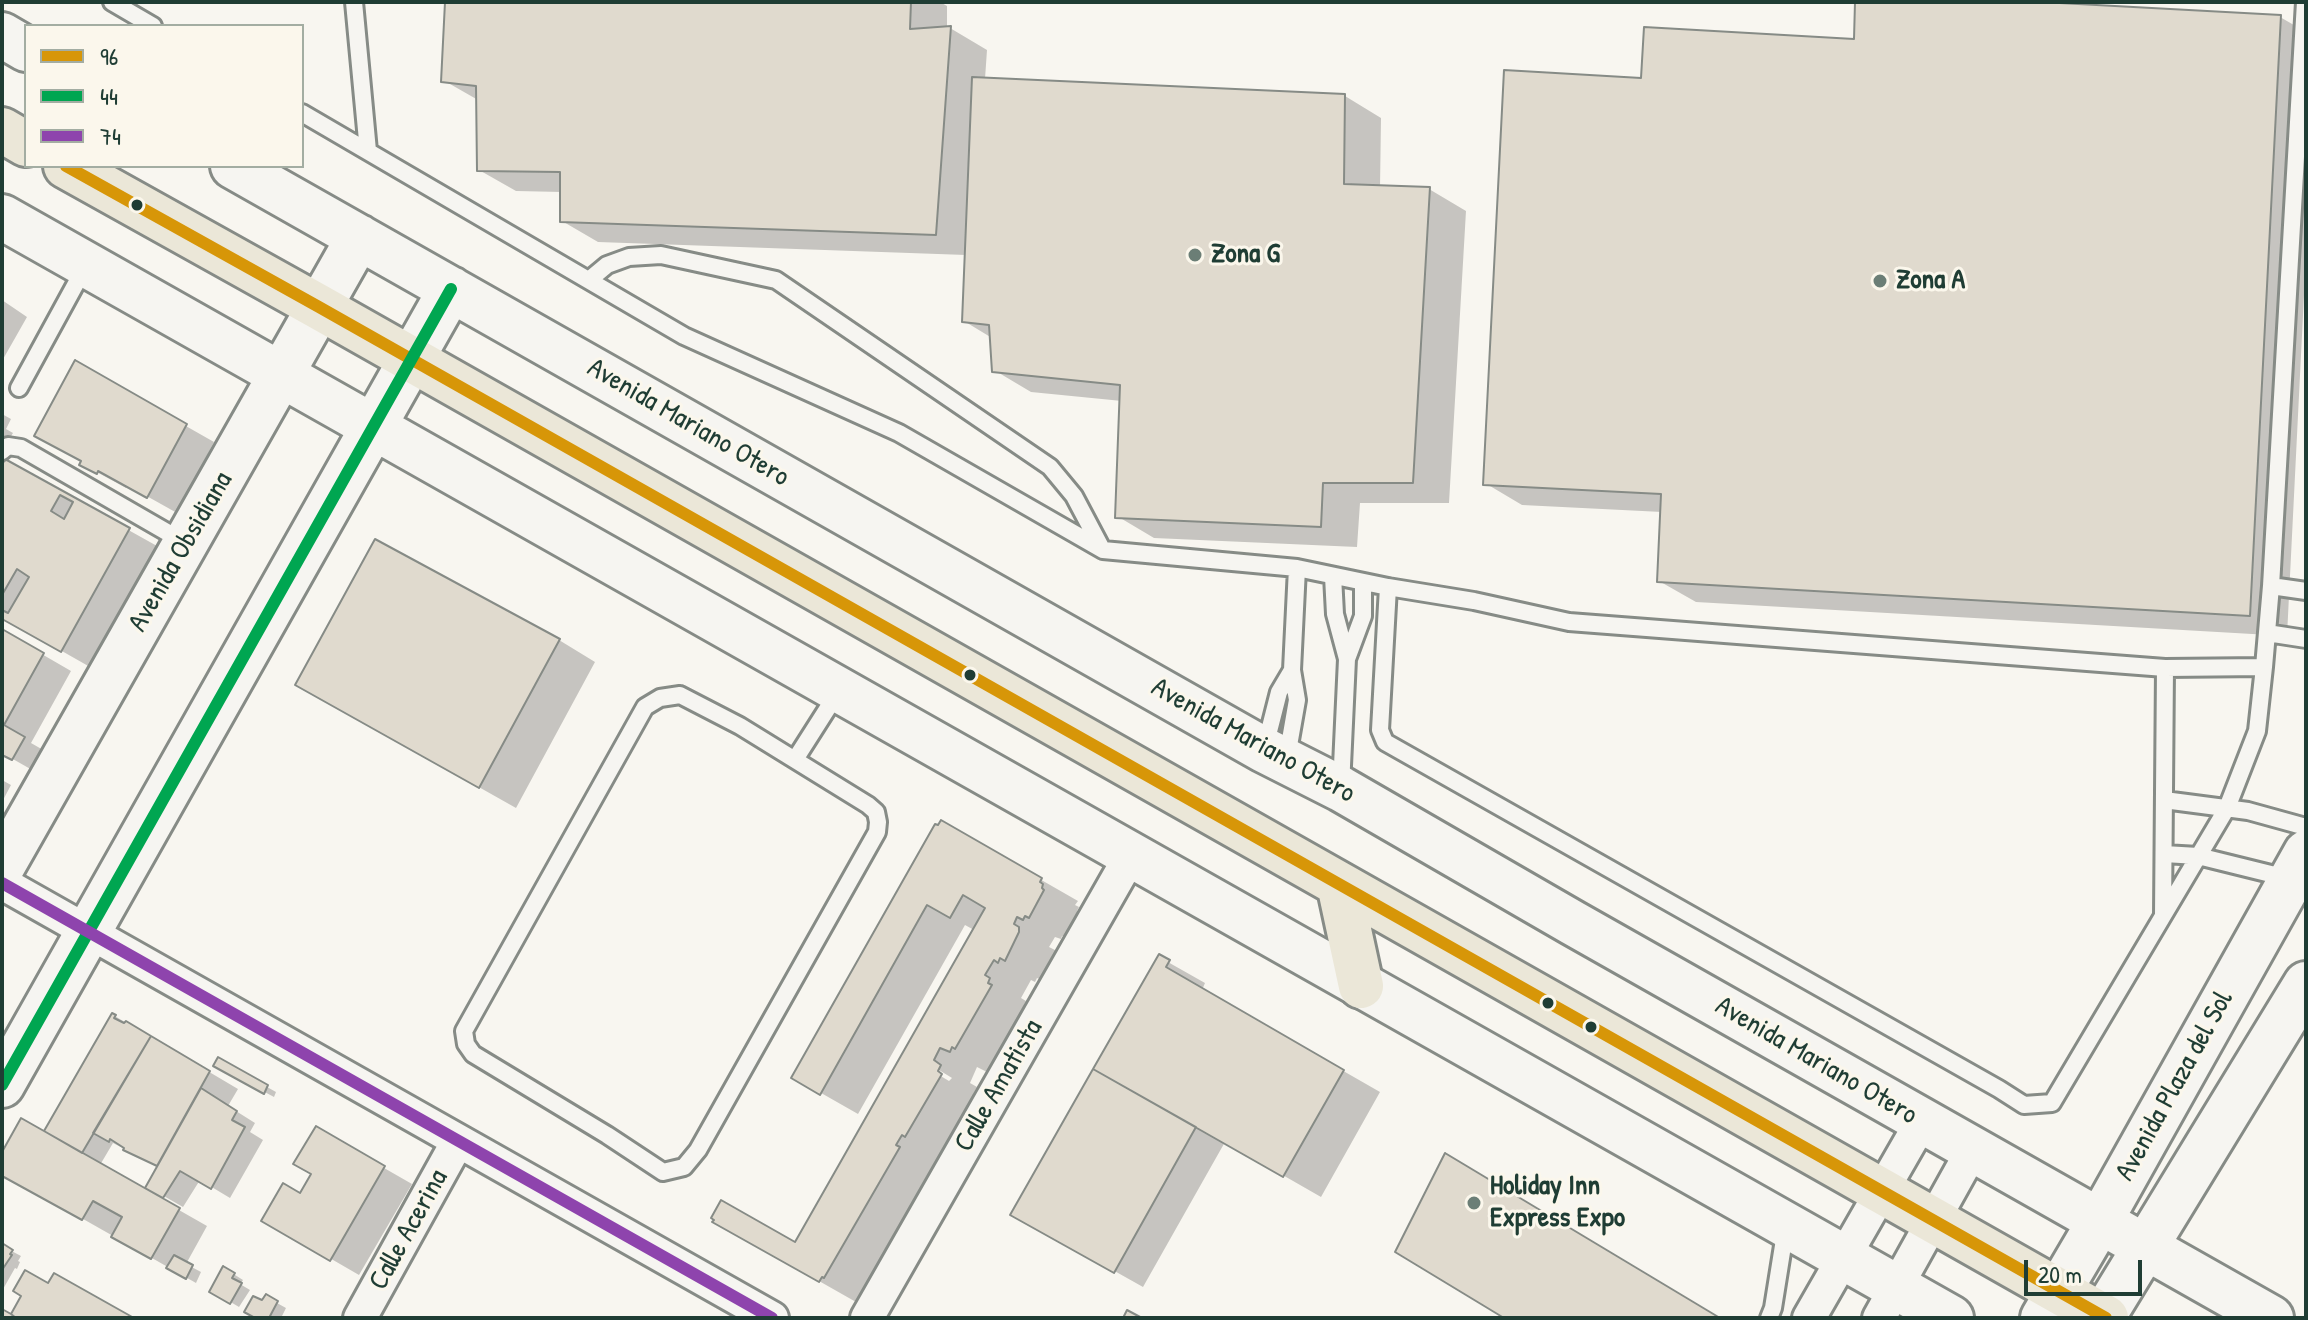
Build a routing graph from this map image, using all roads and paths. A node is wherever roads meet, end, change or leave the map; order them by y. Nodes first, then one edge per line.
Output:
1 (112, 2) edge
2 (354, 2) edge
3 (2305, 2) edge
4 (150, 24) edge
5 (2, 35) edge
6 (24, 48) edge
7 (304, 114) edge
8 (2, 130) edge
9 (24, 143) edge
10 (368, 151) junction
11 (70, 168) edge
12 (237, 168) edge
13 (2, 217) edge
14 (359, 237) junction
15 (87, 265) junction
16 (589, 280) junction
17 (451, 289) junction
18 (319, 307) junction
19 (411, 359) junction
20 (281, 375) junction
21 (19, 388) dead end
22 (373, 427) junction
23 (2, 451) edge
24 (186, 543) junction
25 (1103, 550) junction
26 (1297, 568) junction
27 (1333, 576) junction
28 (1363, 583) junction
29 (2271, 586) junction
30 (1388, 587) junction
31 (2306, 591) edge
32 (2267, 633) junction
33 (2306, 639) edge
34 (1347, 659) junction
35 (2264, 667) junction
36 (2165, 668) junction
37 (1292, 670) junction
38 (840, 689) junction
39 (1275, 756) junction
40 (796, 758) junction
41 (1341, 789) junction
42 (2164, 800) junction
43 (2227, 808) junction
44 (2306, 827) edge
45 (2164, 854) junction
46 (1131, 855) junction
47 (2198, 856) junction
48 (2298, 866) edge
49 (2, 867) edge
50 (2, 883) edge
51 (1339, 884) junction
52 (2163, 915) junction
53 (88, 932) junction
54 (2306, 984) edge
55 (1361, 986) junction
56 (2, 1085) edge
57 (1922, 1121) junction
58 (458, 1141) junction
59 (1973, 1149) junction
60 (1882, 1191) junction
61 (1934, 1221) junction
62 (2100, 1221) junction
63 (1786, 1225) junction
64 (2145, 1247) junction
65 (1844, 1257) junction
66 (1888, 1303) edge
67 (2050, 1305) edge
68 (360, 1318) edge
69 (772, 1318) edge
70 (867, 1318) edge
71 (1769, 1318) edge
72 (1809, 1318) edge
73 (1951, 1318) edge
74 (2104, 1318) edge
75 (2271, 1318) edge

1 - 4 lane
2 - 10 lane
3 - 29 lane
5 - 6 main road
7 - 10 lane
8 - 9 main road
10 - 16 lane
11 - 18 main road
12 - 14 main road, Avenida Mariano Otero
13 - 15 main road
14 - 17 main road, Avenida Mariano Otero
14 - 18 main road, Avenida Obsidiana
15 - 20 main road
15 - 21 lane
16 - 25 lane
16 - 25 lane
17 - 19 main road
17 - 39 main road, Avenida Mariano Otero
18 - 19 main road
18 - 20 main road, Avenida Obsidiana
19 - 22 main road
19 - 51 main road
20 - 22 main road
20 - 24 main road, Avenida Obsidiana
22 - 38 main road
22 - 53 main road
23 - 24 lane
24 - 49 main road, Avenida Obsidiana
25 - 26 lane
26 - 27 lane
26 - 37 lane
27 - 28 lane
27 - 34 lane
28 - 30 lane
28 - 34 lane
29 - 31 lane
29 - 32 lane
30 - 36 lane
30 - 52 lane
32 - 33 lane
32 - 35 lane
34 - 41 lane
35 - 36 lane
35 - 43 lane
36 - 42 lane
37 - 39 lane
37 - 39 lane
38 - 40 lane
38 - 46 main road
39 - 41 main road, Avenida Mariano Otero
40 - 40 lane
41 - 57 main road, Avenida Mariano Otero
42 - 43 lane
42 - 45 lane
43 - 44 lane
43 - 47 lane
45 - 47 lane
45 - 52 lane
46 - 55 main road
46 - 70 street, Calle Amatista
47 - 48 lane
47 - 52 lane
48 - 62 main road, Avenida Plaza del Sol
50 - 53 street
51 - 55 main road
51 - 60 main road
53 - 56 main road
53 - 58 street
54 - 64 main road, Avenida Plaza del Sol
55 - 63 main road
57 - 59 main road, Avenida Mariano Otero
57 - 60 street
58 - 68 street, Calle Acerina
58 - 69 street
59 - 61 street
59 - 62 main road, Avenida Mariano Otero
60 - 61 main road
60 - 65 street
61 - 66 street
61 - 67 main road
62 - 64 main road, Avenida Mariano Otero
62 - 67 main road, Avenida Plaza del Sol
63 - 65 main road
63 - 71 lane
64 - 74 main road, Avenida Plaza del Sol
64 - 75 main road, Avenida Mariano Otero
65 - 66 main road
65 - 72 street
66 - 73 main road
67 - 74 main road

